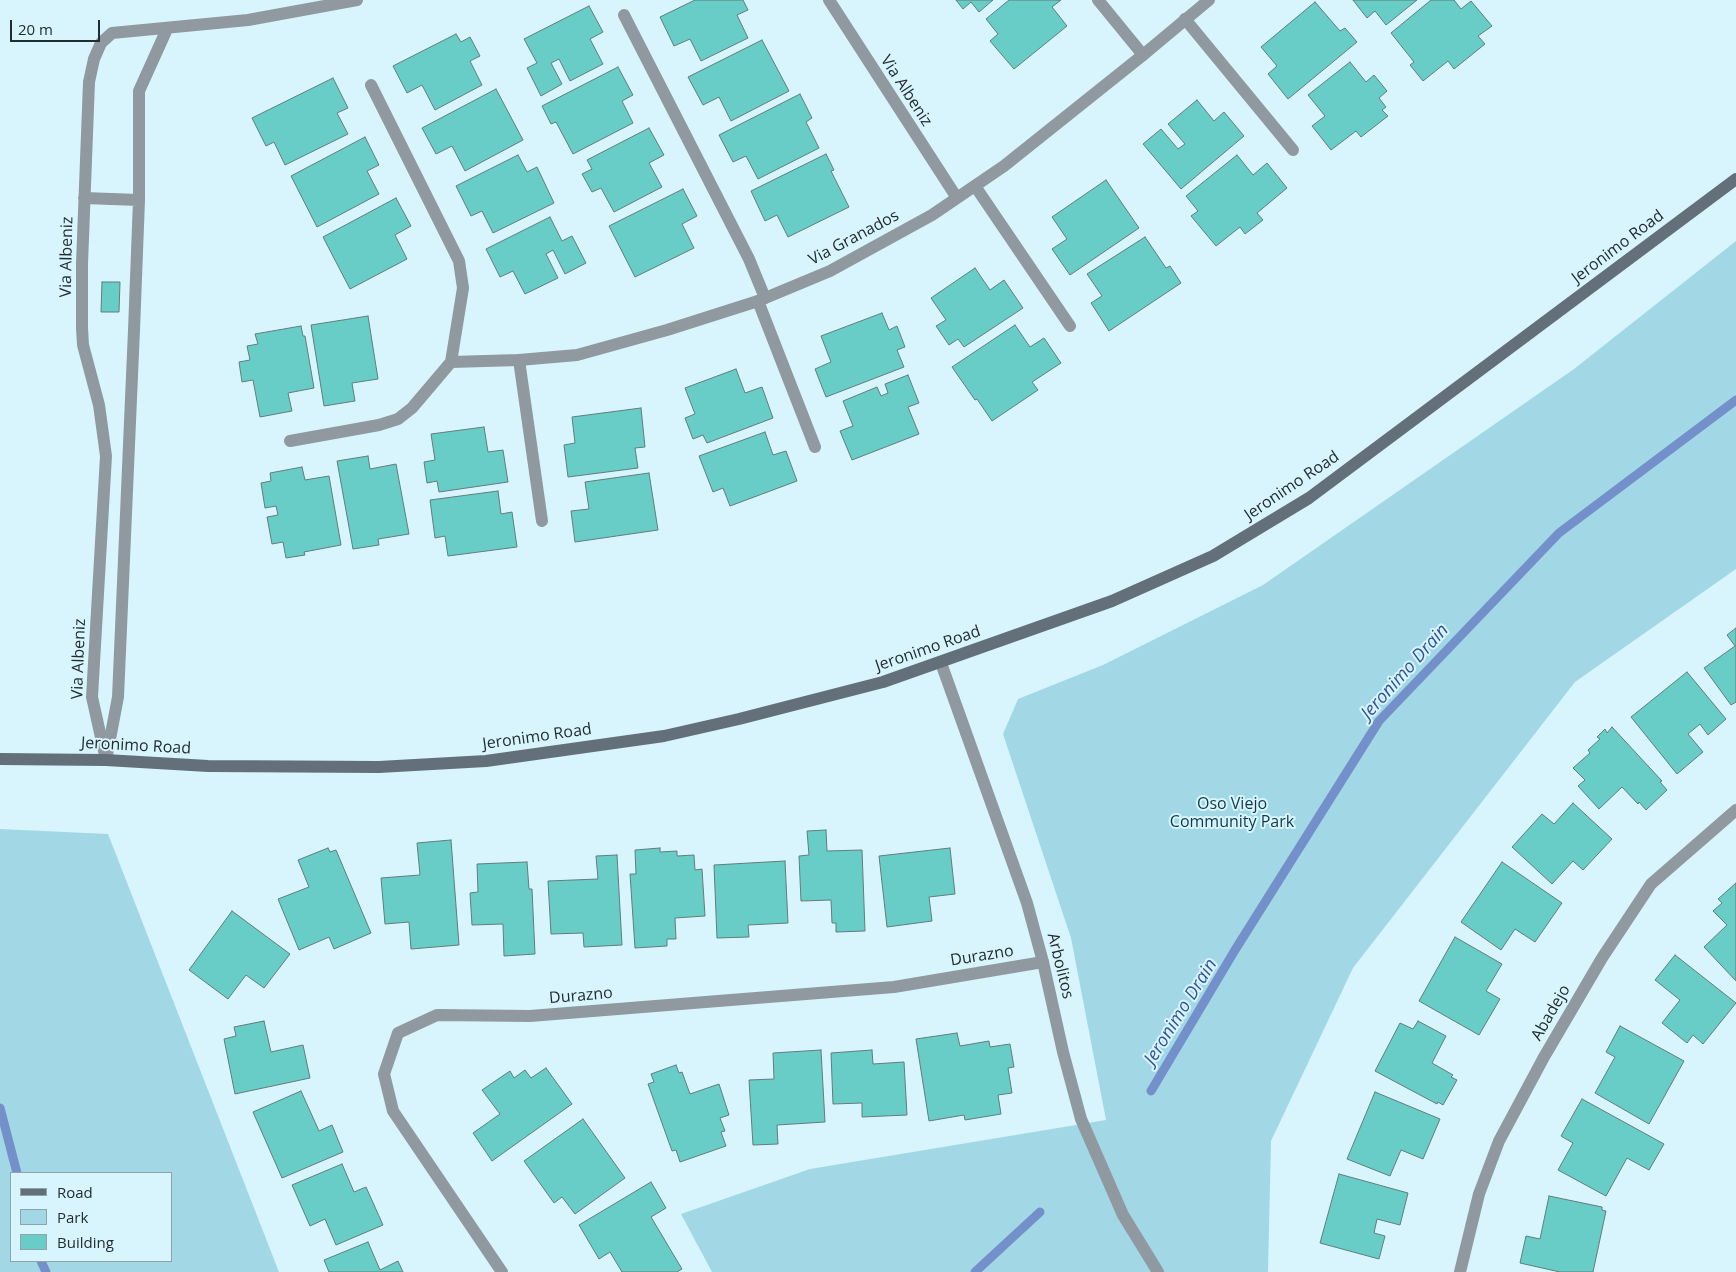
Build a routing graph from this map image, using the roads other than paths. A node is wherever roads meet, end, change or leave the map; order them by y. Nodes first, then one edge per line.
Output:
1 (357, 0) edge
2 (829, 0) edge
3 (1098, 0) edge
4 (1209, 0) edge
5 (624, 15) dead end
6 (1185, 19) junction
7 (167, 29) junction
8 (1143, 55) junction
9 (371, 86) dead end
10 (1293, 150) dead end
11 (1736, 180) edge
12 (975, 186) junction
13 (84, 198) junction
14 (958, 198) junction
15 (139, 200) junction
16 (762, 300) junction
17 (1070, 326) dead end
18 (519, 360) junction
19 (450, 362) junction
20 (290, 441) dead end
21 (815, 447) dead end
22 (542, 520) dead end
23 (941, 663) junction
24 (0, 759) edge
25 (106, 760) junction
26 (1736, 810) edge
27 (1043, 962) junction
28 (502, 1272) edge
29 (1158, 1272) edge
30 (1460, 1272) edge

1 - 7 street, Via Albeniz
2 - 14 street, Via Albeniz
3 - 8 street
4 - 6 street, Via Granados
5 - 16 street
6 - 8 street, Via Granados
6 - 10 street
7 - 13 street, Via Albeniz
7 - 15 street
8 - 12 street, Via Granados
9 - 19 street
11 - 23 main road, Jeronimo Road
12 - 14 street, Via Granados
12 - 17 street
13 - 15 street
13 - 25 street, Via Albeniz
14 - 16 street, Via Granados
15 - 25 street
16 - 18 street, Via Granados
16 - 21 street
18 - 19 street, Via Granados
18 - 22 street
19 - 20 street
23 - 25 main road, Jeronimo Road
23 - 27 street, Arbolitos
24 - 25 main road, Jeronimo Road
26 - 30 street, Abadejo
27 - 28 street, Durazno
27 - 29 street, Arbolitos

